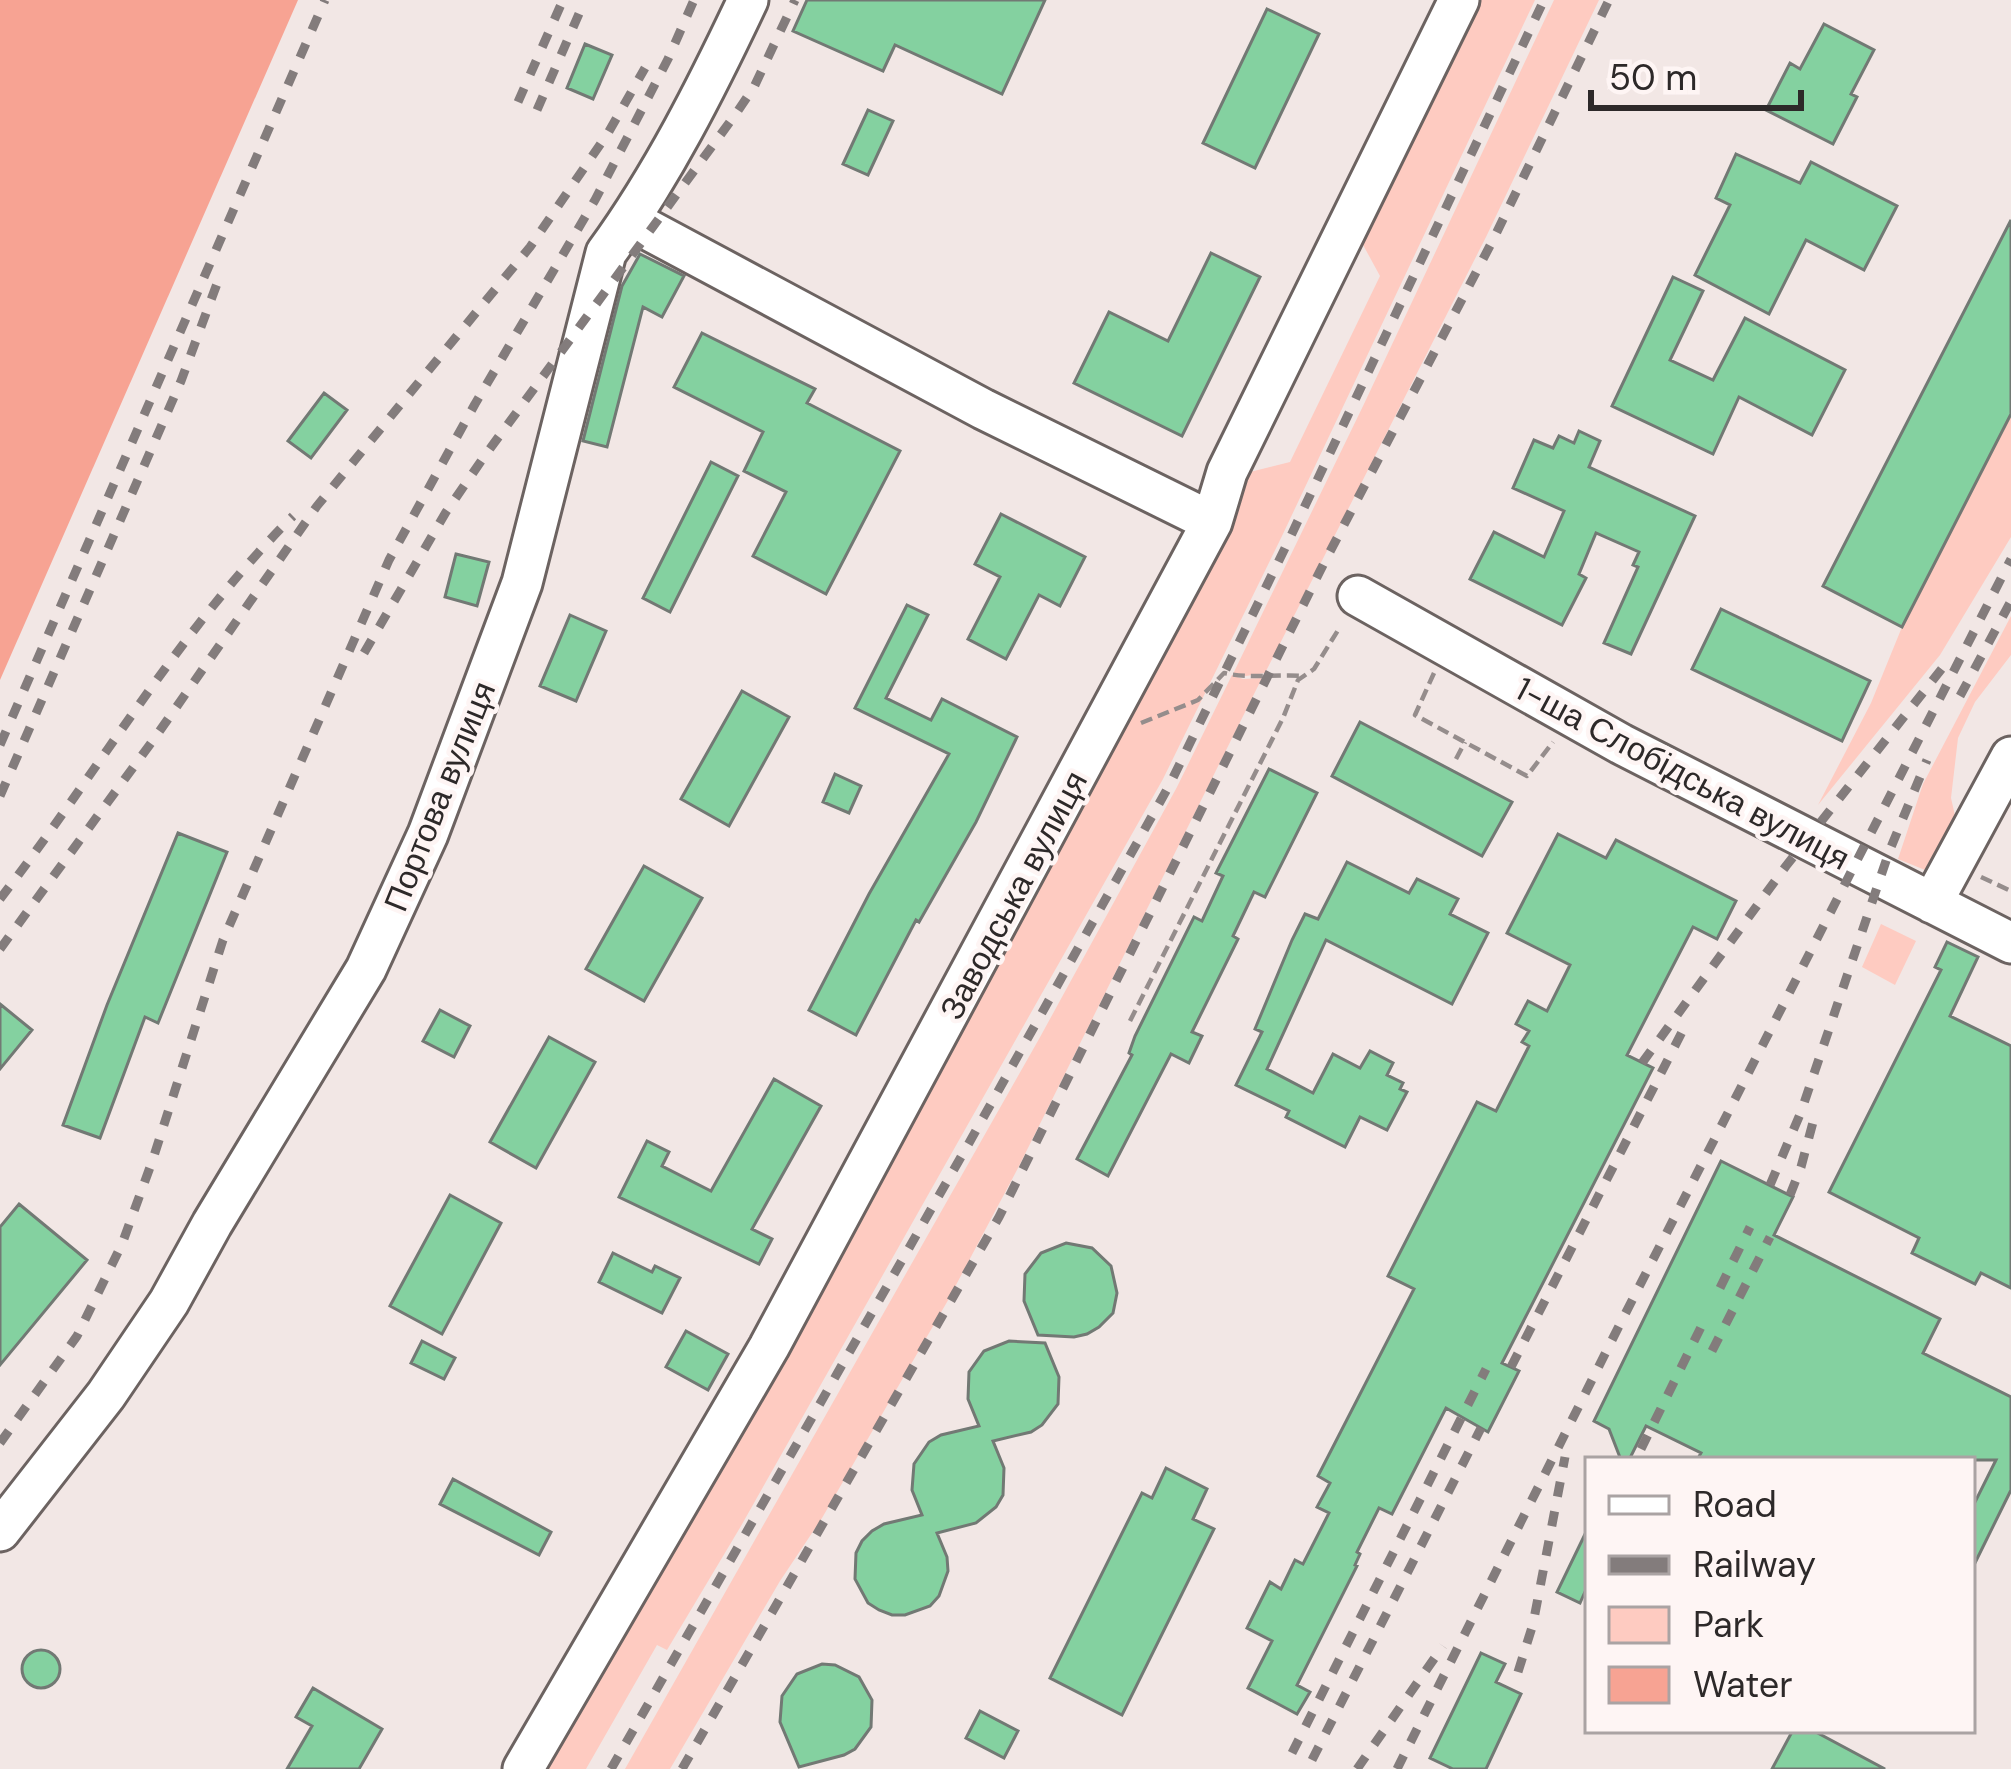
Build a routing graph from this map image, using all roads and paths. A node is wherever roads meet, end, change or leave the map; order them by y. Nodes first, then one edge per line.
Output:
1 (748, 0) edge
2 (1459, 0) edge
3 (630, 220) junction
4 (1212, 522) junction
5 (1354, 604) joint
6 (1438, 663) dead end
7 (1304, 676) junction
8 (1103, 728) junction
9 (1465, 742) junction
10 (1563, 747) dead end
11 (2011, 757) edge
12 (1456, 759) dead end
13 (1933, 904) junction
14 (2011, 944) edge
15 (1130, 1021) dead end
16 (0, 1531) edge
17 (524, 1769) edge

1 - 3 street, Портова вулиця
2 - 4 street, Заводська вулиця
3 - 4 street
3 - 16 street, Портова вулиця
4 - 8 street, Заводська вулиця
5 - 7 path
5 - 13 street, 1-ша Слобідська вулиця
6 - 9 path
7 - 8 path
7 - 15 path
8 - 17 street, Заводська вулиця
9 - 10 path
9 - 12 path
11 - 13 street
13 - 14 street, 1-ша Слобідська вулиця

